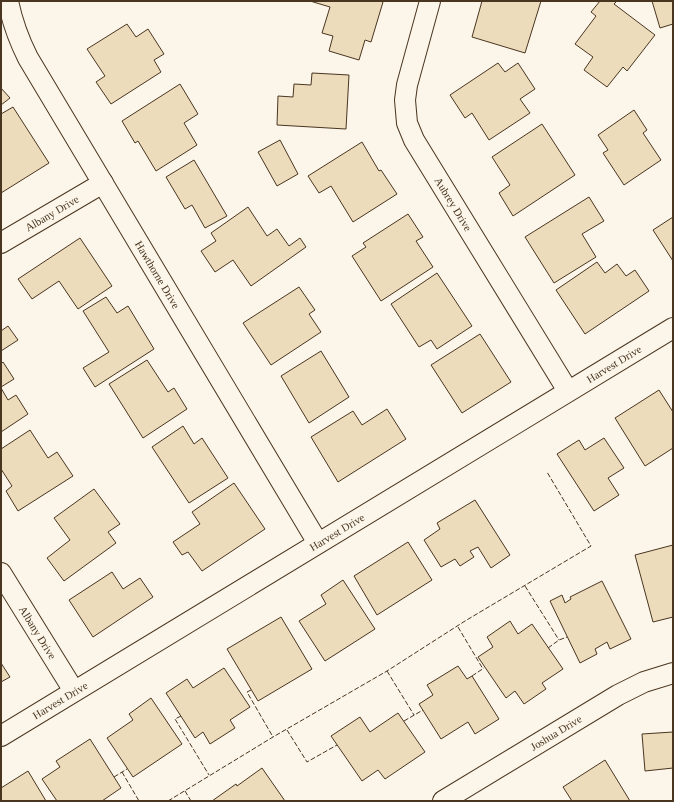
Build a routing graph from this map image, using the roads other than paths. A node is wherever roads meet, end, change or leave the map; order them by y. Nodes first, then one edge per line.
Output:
1 (8, 1) edge
2 (430, 1) edge
3 (103, 183) junction
4 (1, 243) edge
5 (673, 328) edge
6 (568, 391) junction
7 (318, 543) junction
8 (1, 573) edge
9 (673, 673) edge
10 (74, 692) junction
11 (1, 736) edge
12 (443, 801) edge

1 - 3 street, Hawthorne Drive
2 - 6 street, Aubrey Drive
3 - 4 street, Albany Drive
3 - 7 street, Hawthorne Drive
5 - 6 street, Harvest Drive
6 - 7 street, Harvest Drive
7 - 10 street, Harvest Drive
8 - 10 street, Albany Drive
9 - 12 street, Joshua Drive
10 - 11 street, Harvest Drive

